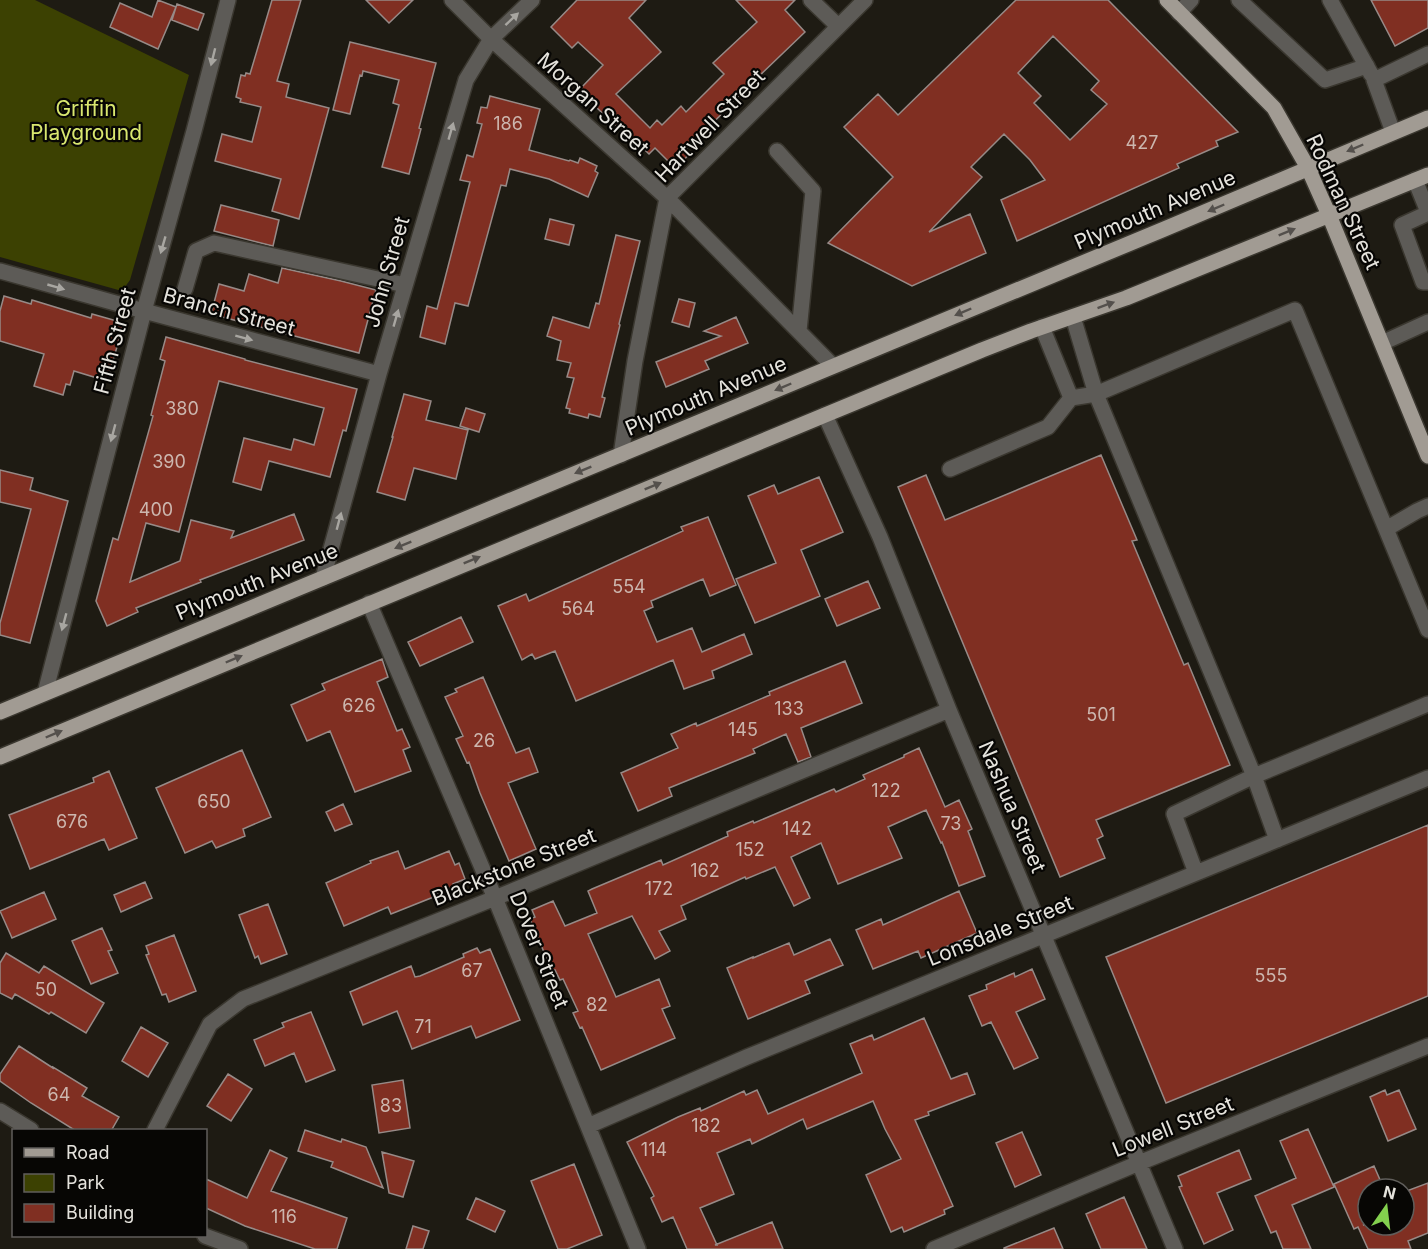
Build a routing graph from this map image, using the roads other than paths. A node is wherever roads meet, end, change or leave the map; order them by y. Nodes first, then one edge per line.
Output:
1 (228, 0) edge
2 (452, 0) edge
3 (532, 0) edge
4 (811, 0) edge
5 (865, 0) edge
6 (1167, 0) edge
7 (1191, 0) edge
8 (1239, 0) edge
9 (1330, 0) edge
10 (1179, 13) junction
11 (838, 26) junction
12 (491, 39) junction
13 (1428, 54) edge
14 (1370, 73) junction
15 (1428, 118) edge
16 (1393, 132) junction
17 (777, 151) dead end
18 (1308, 168) junction
19 (1422, 177) edge
20 (667, 198) junction
21 (1428, 213) edge
22 (1329, 215) junction
23 (0, 271) edge
24 (1428, 282) edge
25 (405, 285) junction
26 (185, 289) dead end
27 (144, 311) junction
28 (1073, 317) junction
29 (1042, 327) junction
30 (1426, 327) edge
31 (799, 331) junction
32 (1382, 343) junction
33 (833, 366) junction
34 (379, 374) junction
35 (1095, 394) junction
36 (1071, 398) junction
37 (825, 415) junction
38 (1424, 438) edge
39 (621, 455) junction
40 (1428, 456) edge
41 (950, 469) dead end
42 (1428, 506) edge
43 (1386, 529) junction
44 (323, 578) junction
45 (369, 603) junction
46 (1428, 630) edge
47 (45, 693) junction
48 (1428, 704) edge
49 (949, 710) junction
50 (0, 712) edge
51 (0, 757) edge
52 (1254, 776) junction
53 (1428, 778) edge
54 (1277, 840) junction
55 (1196, 873) junction
56 (495, 898) junction
57 (1043, 936) junction
58 (1428, 1046) edge
59 (0, 1111) edge
60 (588, 1126) junction
61 (28, 1129) edge
62 (156, 1129) edge
63 (1139, 1163) junction
64 (207, 1237) edge
65 (240, 1249) edge
66 (638, 1249) edge
67 (934, 1249) edge
68 (1175, 1249) edge

1 -> 27 street, Fifth Street
2 - 12 street, Morgan Street
12 -> 3 street, John Street
4 - 11 street
5 - 11 street, Hartwell Street
6 - 10 main road, Rodman Street
7 - 10 street
8 - 14 street
9 - 14 street
10 - 18 main road, Rodman Street
11 - 20 street, Hartwell Street
12 - 20 street, Morgan Street
25 -> 12 street, John Street
13 - 14 street
14 - 16 street
15 - 16 main road, Plymouth Avenue
16 -> 18 main road, Plymouth Avenue
17 - 31 street
18 - 22 main road, Rodman Street
18 -> 33 main road, Plymouth Avenue
19 - 21 street
19 - 22 main road
20 - 31 street, Morgan Street
20 - 39 street, Hartwell Street
21 - 24 street
28 -> 22 main road
22 - 32 main road, Rodman Street
23 -> 27 street, Branch Street
25 - 26 street
34 -> 25 street, John Street
27 -> 34 street, Branch Street
27 -> 47 street, Fifth Street
28 - 29 main road
28 - 35 street
29 - 36 street
29 - 37 main road
30 - 32 street
31 - 33 street, Morgan Street
32 - 38 main road, Rodman Street
33 -> 39 main road, Plymouth Avenue
44 -> 34 street, John Street
35 - 36 street
35 - 43 street
35 - 52 street
36 - 41 street
45 -> 37 main road
37 - 49 street, Nashua Street
38 - 40 main road, Rodman Street
39 -> 44 main road, Plymouth Avenue
42 - 43 street
43 - 46 street
44 - 47 main road, Plymouth Avenue
51 -> 45 main road
45 - 56 street, Dover Street
47 - 50 main road, Plymouth Avenue
48 - 52 street
49 - 56 street, Blackstone Street
49 - 57 street, Nashua Street
52 - 54 street
52 - 55 street
53 - 54 street, Lonsdale Street
54 - 55 street, Lonsdale Street
55 - 57 street, Lonsdale Street
56 - 60 street, Dover Street
56 - 62 street, Blackstone Street
57 - 60 street, Lonsdale Street
57 - 63 street, Nashua Street
58 - 63 street, Lowell Street
59 - 61 street
60 - 66 street, Dover Street
63 - 67 street, Lowell Street
63 - 68 street, Nashua Street
64 - 65 street

